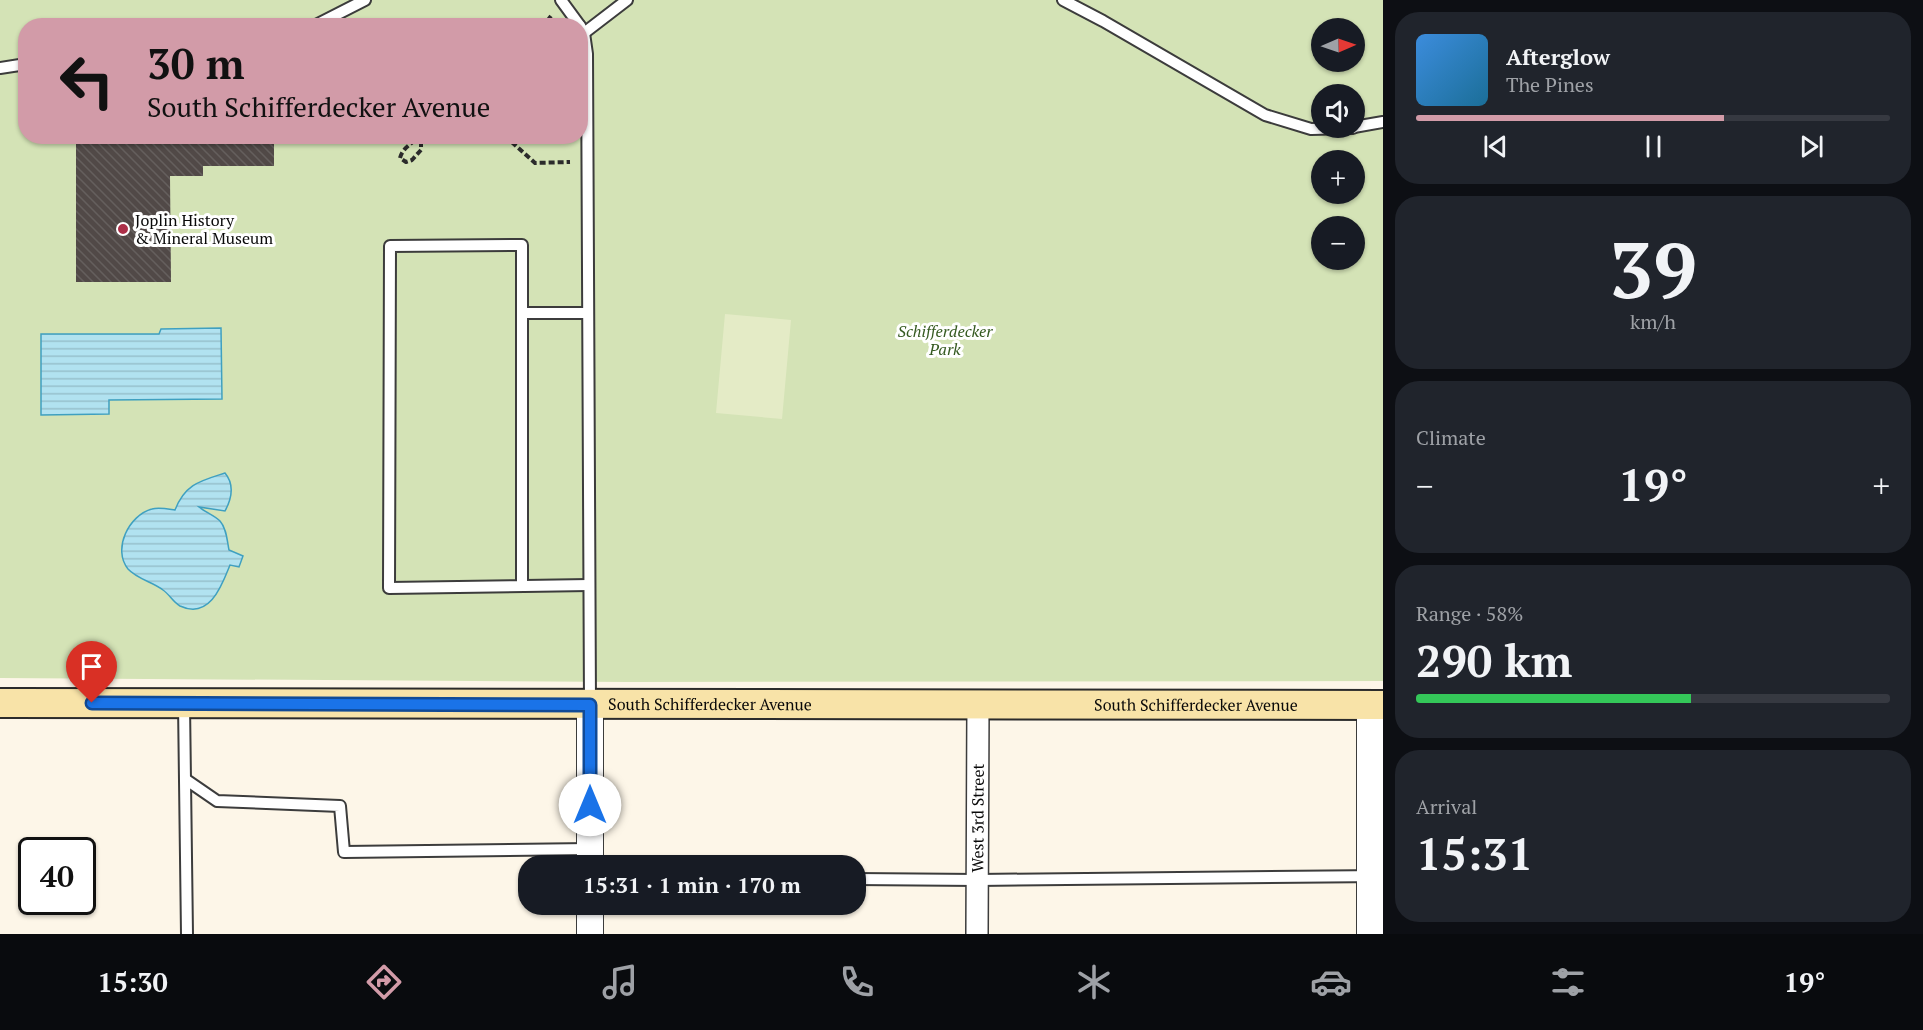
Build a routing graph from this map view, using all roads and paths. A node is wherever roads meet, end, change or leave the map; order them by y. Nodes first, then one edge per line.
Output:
1 (365, 0) edge
2 (561, 0) edge
3 (627, 0) edge
4 (1063, 0) edge
5 (330, 18) edge
6 (574, 18) edge
7 (588, 24) edge
8 (18, 65) edge
9 (0, 68) edge
10 (1383, 122) edge
11 (1365, 125) edge
12 (1311, 129) edge
13 (410, 144) edge
14 (421, 144) edge
15 (513, 144) edge
16 (586, 144) edge
17 (586, 161) junction
18 (522, 313) junction
19 (587, 313) junction
20 (589, 585) junction
21 (522, 586) junction
22 (0, 703) edge
23 (184, 704) junction
24 (978, 704) junction
25 (590, 705) junction
26 (1377, 705) edge
27 (185, 779) junction
28 (590, 855) edge
29 (518, 856) edge
30 (1377, 876) edge
31 (866, 879) edge
32 (978, 880) junction
33 (590, 915) edge
34 (187, 934) edge
35 (590, 934) edge
36 (977, 934) edge
37 (1370, 934) edge

1 - 5 lane
2 - 6 lane
3 - 7 lane
4 - 12 lane
8 - 9 lane
10 - 11 lane
13 - 14 path
15 - 17 path
16 - 17 lane
17 - 19 lane
18 - 19 lane
18 - 21 lane
18 - 21 lane
19 - 20 lane
20 - 21 lane
20 - 25 lane
22 - 23 main road, South Schifferdecker Avenue
23 - 25 main road, South Schifferdecker Avenue
23 - 27 lane
24 - 25 main road, South Schifferdecker Avenue
24 - 26 main road, South Schifferdecker Avenue
24 - 32 street, West 3rd Street
25 - 28 street
26 - 30 street
27 - 29 lane
27 - 34 lane
30 - 32 lane
30 - 37 street
31 - 32 lane
32 - 36 street, West 3rd Street
33 - 35 street

